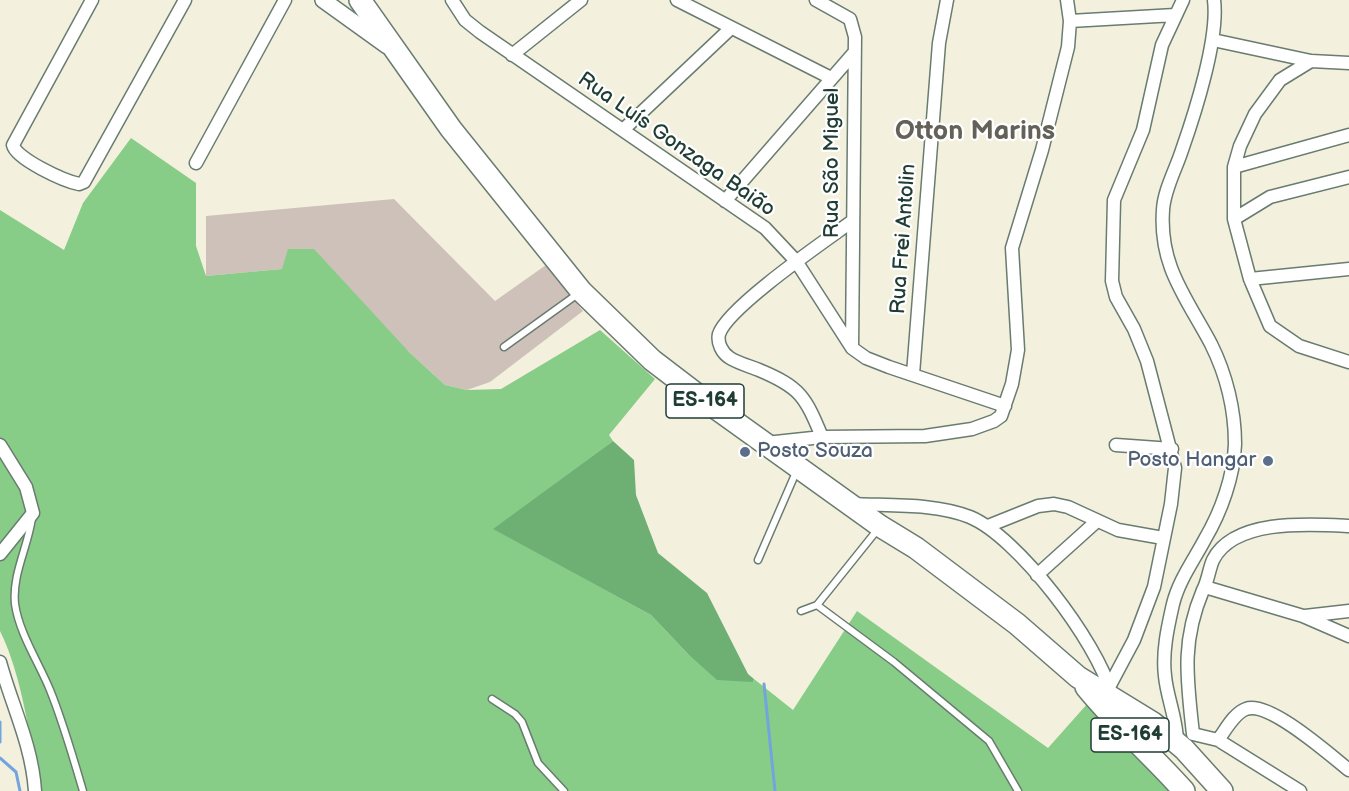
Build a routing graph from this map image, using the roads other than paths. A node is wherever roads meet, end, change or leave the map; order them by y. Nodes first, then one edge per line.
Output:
1 (92, 0) edge
2 (185, 0) edge
3 (285, 0) edge
4 (323, 0) edge
5 (360, 0) edge
6 (452, 0) edge
7 (581, 0) edge
8 (676, 0) edge
9 (816, 0) edge
10 (948, 0) edge
11 (1067, 0) edge
12 (1183, 0) edge
13 (1214, 0) edge
14 (1175, 15) junction
15 (1070, 21) junction
16 (730, 29) junction
17 (1213, 40) junction
18 (853, 54) junction
19 (399, 55) junction
20 (512, 56) junction
21 (1311, 61) junction
22 (1349, 63) edge
23 (831, 78) junction
24 (624, 129) junction
25 (1349, 135) edge
26 (196, 162) dead end
27 (1234, 167) junction
28 (1349, 177) edge
29 (725, 201) junction
30 (1234, 219) junction
31 (851, 222) junction
32 (796, 261) junction
33 (1349, 269) edge
34 (1250, 279) junction
35 (581, 291) junction
36 (504, 347) dead end
37 (852, 348) junction
38 (1349, 362) edge
39 (913, 374) junction
40 (1005, 406) junction
41 (822, 437) junction
42 (766, 443) junction
43 (0, 445) edge
44 (1116, 445) dead end
45 (1172, 449) junction
46 (798, 467) junction
47 (849, 504) junction
48 (33, 513) junction
49 (1096, 521) junction
50 (880, 526) junction
51 (988, 526) junction
52 (1349, 526) edge
53 (1163, 538) junction
54 (0, 554) edge
55 (758, 560) dead end
56 (1037, 575) junction
57 (1205, 587) junction
58 (817, 605) junction
59 (801, 611) dead end
60 (1349, 611) edge
61 (1303, 616) junction
62 (1349, 636) edge
63 (0, 662) edge
64 (1078, 677) junction
65 (1111, 692) junction
66 (492, 699) dead end
67 (1153, 723) junction
68 (1132, 737) junction
69 (1218, 740) junction
70 (1185, 742) junction
71 (1349, 770) edge
72 (35, 791) edge
73 (83, 791) edge
74 (564, 791) edge
75 (1018, 791) edge
76 (1184, 791) edge
77 (1222, 791) edge
78 (1300, 791) edge

1 - 2 street
3 - 26 street
4 - 19 street
5 - 19 highway, ES-164
6 - 20 street, Rua Luís Gonzaga Baião
7 - 20 street
8 - 16 street
9 - 18 street, Rua São Miguel
10 - 39 street, Rua Frei Antolin
11 - 15 street
12 - 14 street
13 - 17 street
14 - 15 street
14 - 45 street
15 - 40 street
16 - 23 street
16 - 24 street
17 - 21 street
17 - 70 street
18 - 23 street
18 - 31 street, Rua São Miguel
19 - 35 highway, ES-164
20 - 24 street, Rua Luís Gonzaga Baião
21 - 22 street
21 - 27 street
23 - 29 street
24 - 29 street, Rua Luís Gonzaga Baião
25 - 27 street
27 - 30 street
28 - 30 street
29 - 32 street, Rua Luís Gonzaga Baião
30 - 34 street
31 - 32 street
31 - 37 street, Rua São Miguel
32 - 37 street, Rua Luís Gonzaga Baião
32 - 41 street
33 - 34 street
34 - 38 street
35 - 36 lane
35 - 42 highway, ES-164
37 - 39 street
39 - 40 street
40 - 41 street
41 - 42 street
42 - 46 highway, ES-164
43 - 48 street
44 - 45 street
45 - 53 street
46 - 47 highway, ES-164
46 - 55 lane
47 - 50 highway, ES-164
47 - 51 street
48 - 54 street
48 - 73 lane
49 - 51 street
49 - 53 street
49 - 56 street
50 - 58 lane
50 - 64 highway, ES-164
51 - 56 street
52 - 57 street
53 - 65 street
56 - 65 street
57 - 61 street
57 - 70 street
58 - 59 lane
58 - 75 lane
60 - 61 street
61 - 62 street
63 - 72 street
64 - 65 highway, ES-164
64 - 68 highway, ES-164
65 - 67 highway, ES-164
66 - 74 lane
67 - 68 highway
67 - 70 highway, ES-164
68 - 76 highway, ES-164
69 - 70 street
69 - 71 street
69 - 78 street
70 - 77 highway, ES-164

